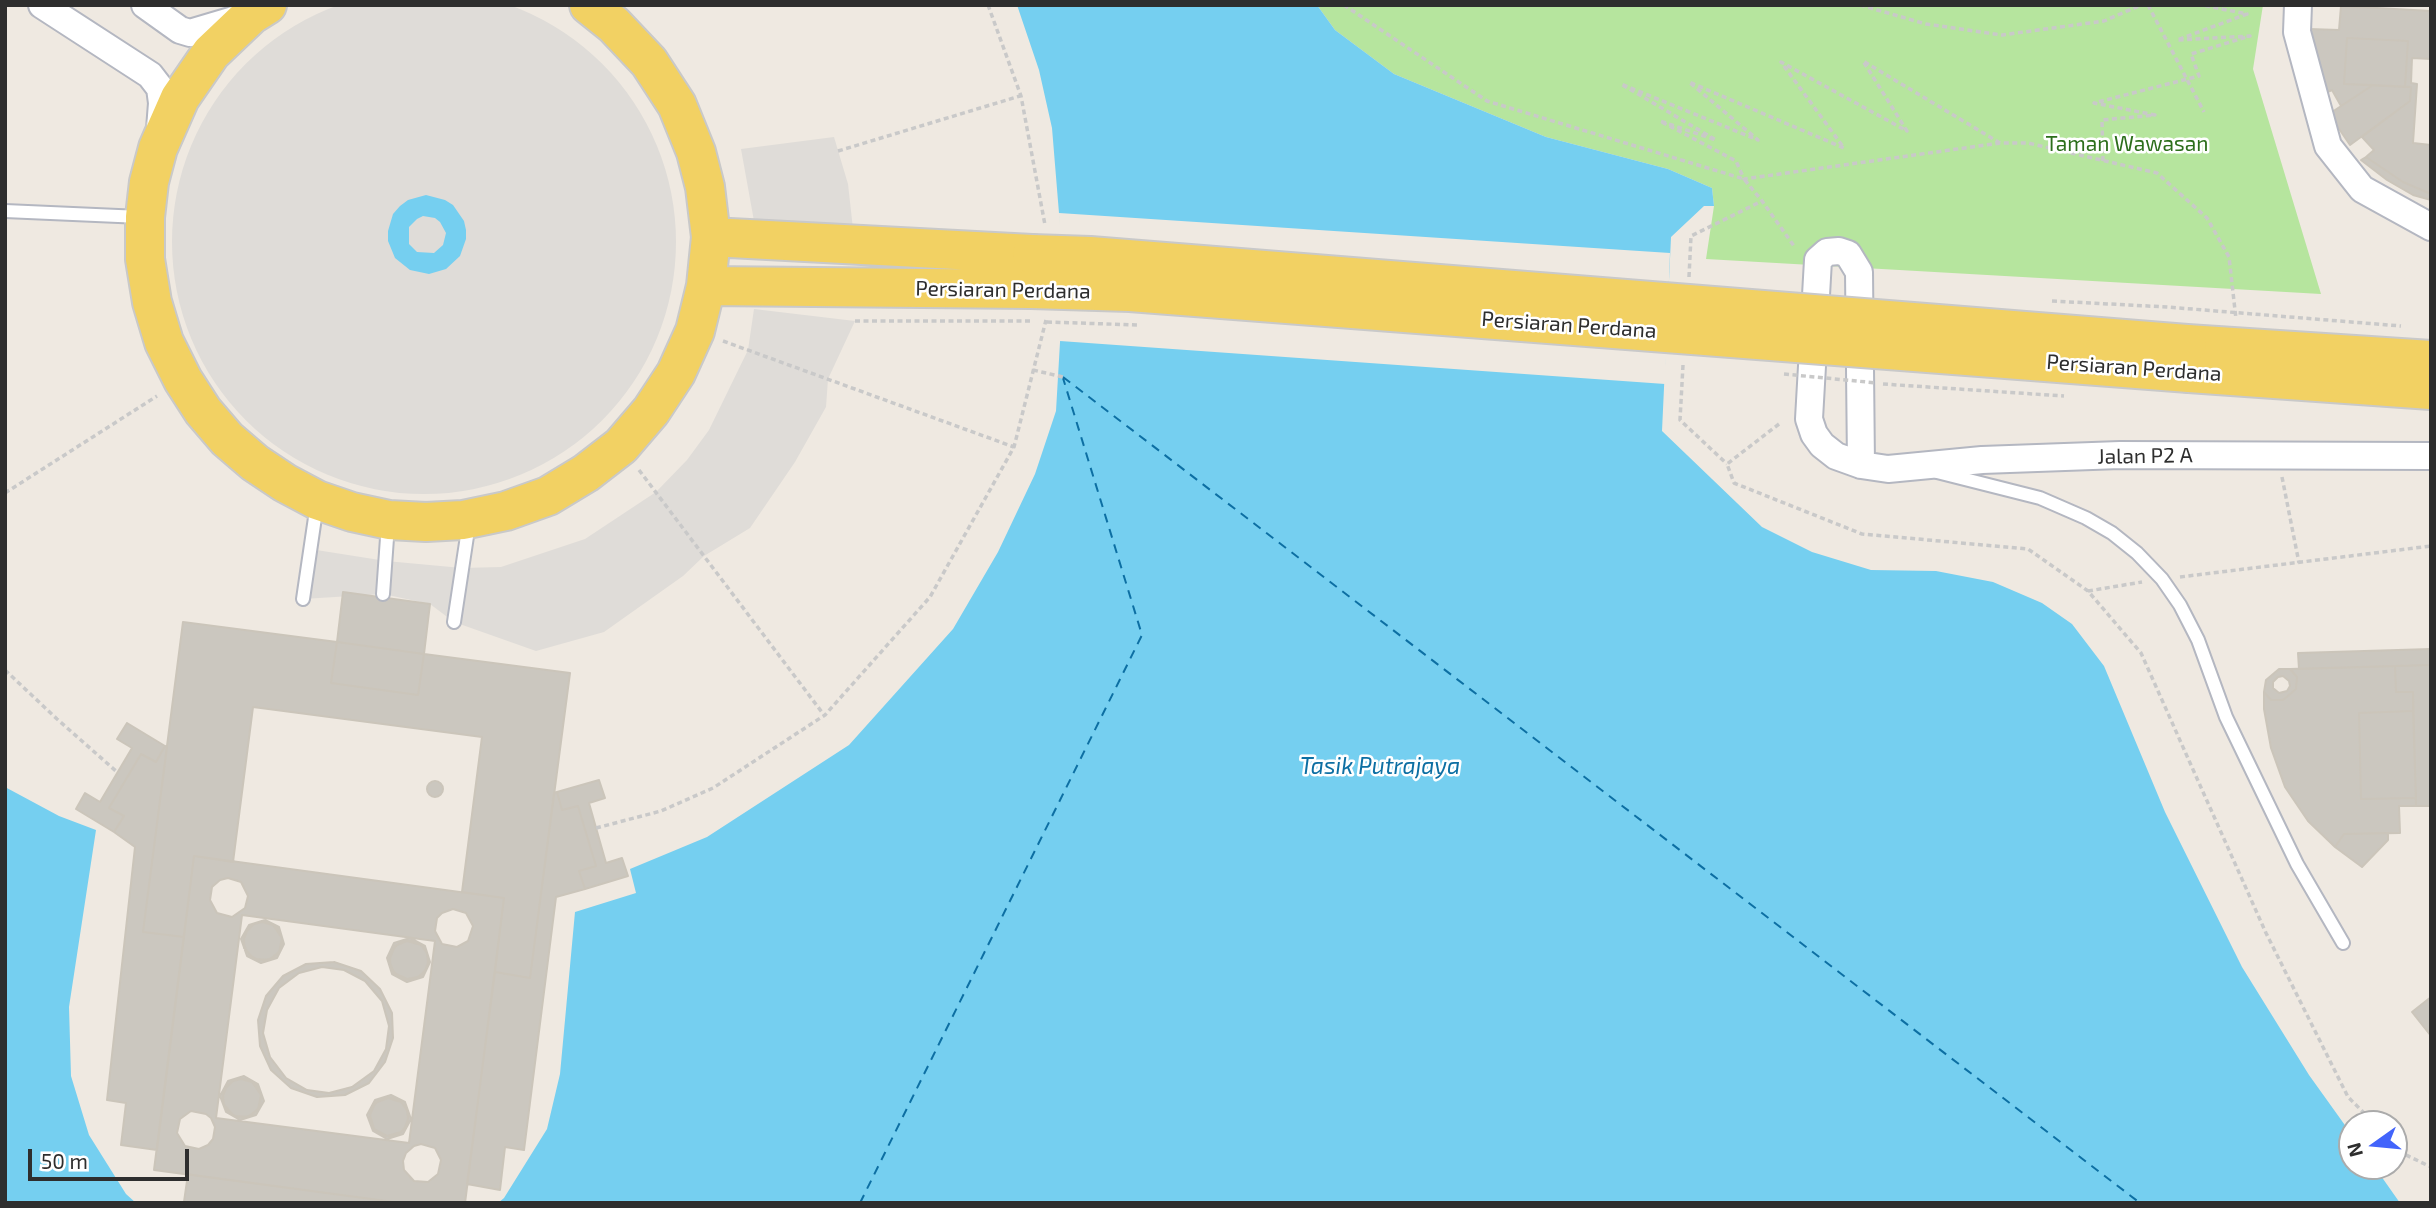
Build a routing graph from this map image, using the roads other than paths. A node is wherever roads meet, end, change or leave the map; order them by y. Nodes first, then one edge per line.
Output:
1 (43, 5) edge
2 (145, 5) edge
3 (589, 5) edge
4 (2298, 5) edge
5 (259, 10) edge
6 (158, 148) junction
7 (5, 211) edge
8 (145, 217) junction
9 (2431, 227) edge
10 (711, 237) junction
11 (1037, 282) junction
12 (706, 286) junction
13 (2188, 358) junction
14 (2431, 360) edge
15 (2431, 390) edge
16 (2431, 456) edge
17 (1861, 465) junction
18 (1916, 468) junction
19 (317, 500) junction
20 (470, 519) junction
21 (389, 520) junction
22 (383, 594) dead end
23 (303, 599) dead end
24 (454, 622) dead end
25 (2343, 943) dead end

1 - 6 street
2 - 5 street
3 - 10 main road
4 - 9 street
5 - 6 main road
6 - 8 main road
7 - 8 lane
8 - 19 main road
10 - 11 main road, Persiaran Perdana
10 - 12 main road
11 - 12 main road, Persiaran Perdana
11 - 13 main road, Persiaran Perdana, bridge
12 - 20 main road
13 - 14 main road, Persiaran Perdana
13 - 15 main road, Persiaran Perdana
16 - 18 street, Jalan P2 A
17 - 17 street, Jalan P2 A
17 - 18 street, Jalan P2 A
18 - 25 lane
19 - 21 main road
19 - 23 lane
20 - 21 main road
20 - 24 lane
21 - 22 lane

